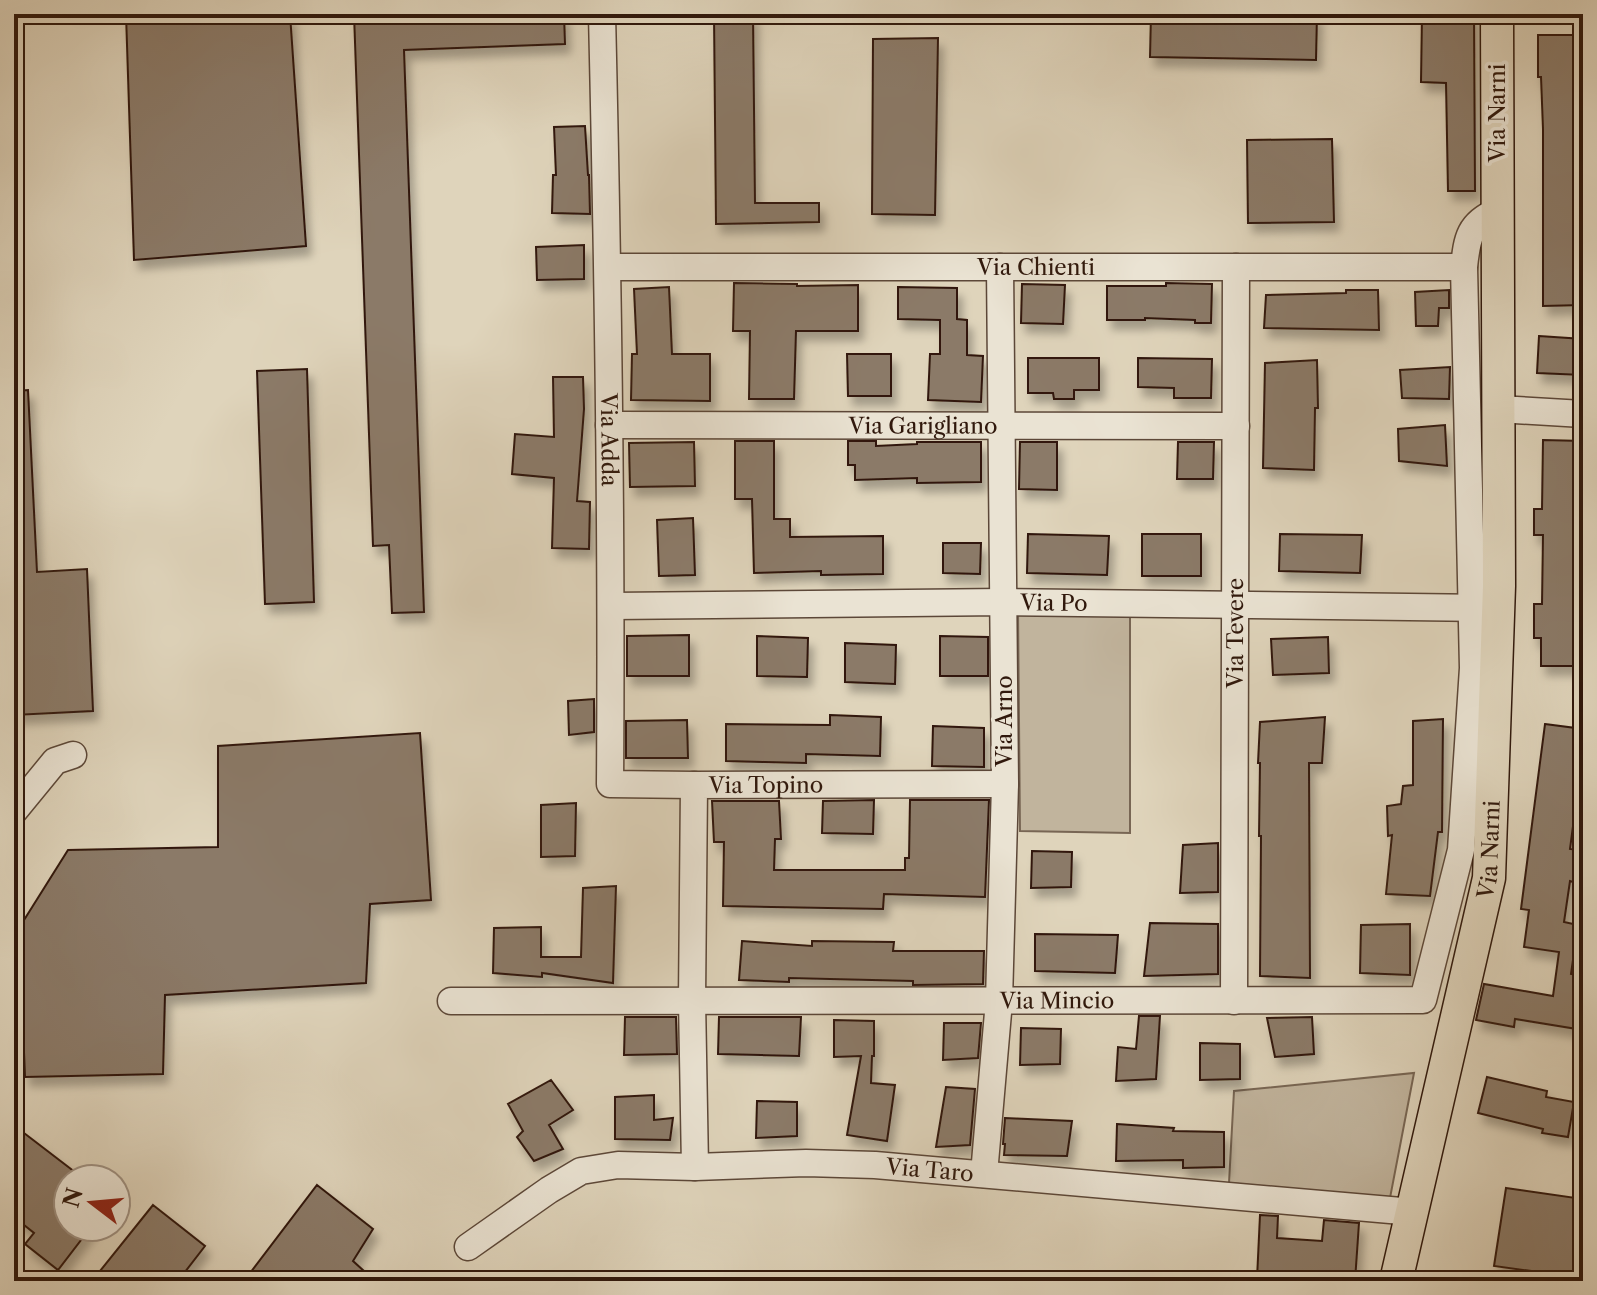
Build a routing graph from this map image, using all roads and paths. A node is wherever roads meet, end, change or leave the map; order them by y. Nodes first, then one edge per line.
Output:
1 (602, 14) edge
2 (1497, 14) edge
3 (1498, 211) junction
4 (608, 267) junction
5 (1000, 267) junction
6 (1236, 267) junction
7 (1464, 267) junction
8 (1498, 409) junction
9 (1583, 414) edge
10 (609, 425) junction
11 (1001, 426) junction
12 (1236, 426) junction
13 (1003, 602) junction
14 (1235, 605) junction
15 (612, 606) junction
16 (1485, 608) junction
17 (73, 755) dead end
18 (1005, 784) junction
19 (694, 785) junction
20 (14, 811) edge
21 (692, 1000) junction
22 (1423, 1000) joint
23 (451, 1001) dead end
24 (999, 1001) junction
25 (1234, 1001) junction
26 (695, 1167) junction
27 (984, 1174) junction
28 (1413, 1212) junction
29 (468, 1247) dead end
30 (1396, 1281) edge

1 - 4 street, Via Adda
2 - 3 main road, Via Narni
3 - 7 street, Via Narni
3 - 8 main road, Via Narni
4 - 5 street, Via Chienti
4 - 10 street, Via Adda
5 - 6 street, Via Chienti
5 - 11 street, Via Arno
6 - 7 street, Via Chienti
6 - 12 street, Via Tevere
7 - 16 street, Via Narni
8 - 9 street
8 - 16 main road, Via Narni
10 - 11 street, Via Garigliano
10 - 15 street, Via Adda
11 - 12 street, Via Garigliano
11 - 13 street, Via Arno
12 - 14 street, Via Tevere
13 - 14 street, Via Po
13 - 15 street, Via Po
13 - 18 street, Via Arno
14 - 16 street, Via Po
14 - 25 street, Via Tevere
15 - 19 street, Via Adda
16 - 22 street, Via Narni
16 - 28 main road, Via Narni
17 - 20 street
18 - 19 street, Via Topino
18 - 24 street, Via Arno
19 - 21 street, Via Topino
21 - 23 street, Via Mincio
21 - 24 street, Via Mincio
21 - 26 street
22 - 25 street, Via Mincio
24 - 25 street, Via Mincio
24 - 27 street, Via Arno
26 - 27 street, Via Taro
26 - 29 street, Via Taro
27 - 28 street, Via Taro
28 - 30 main road, Via Narni

